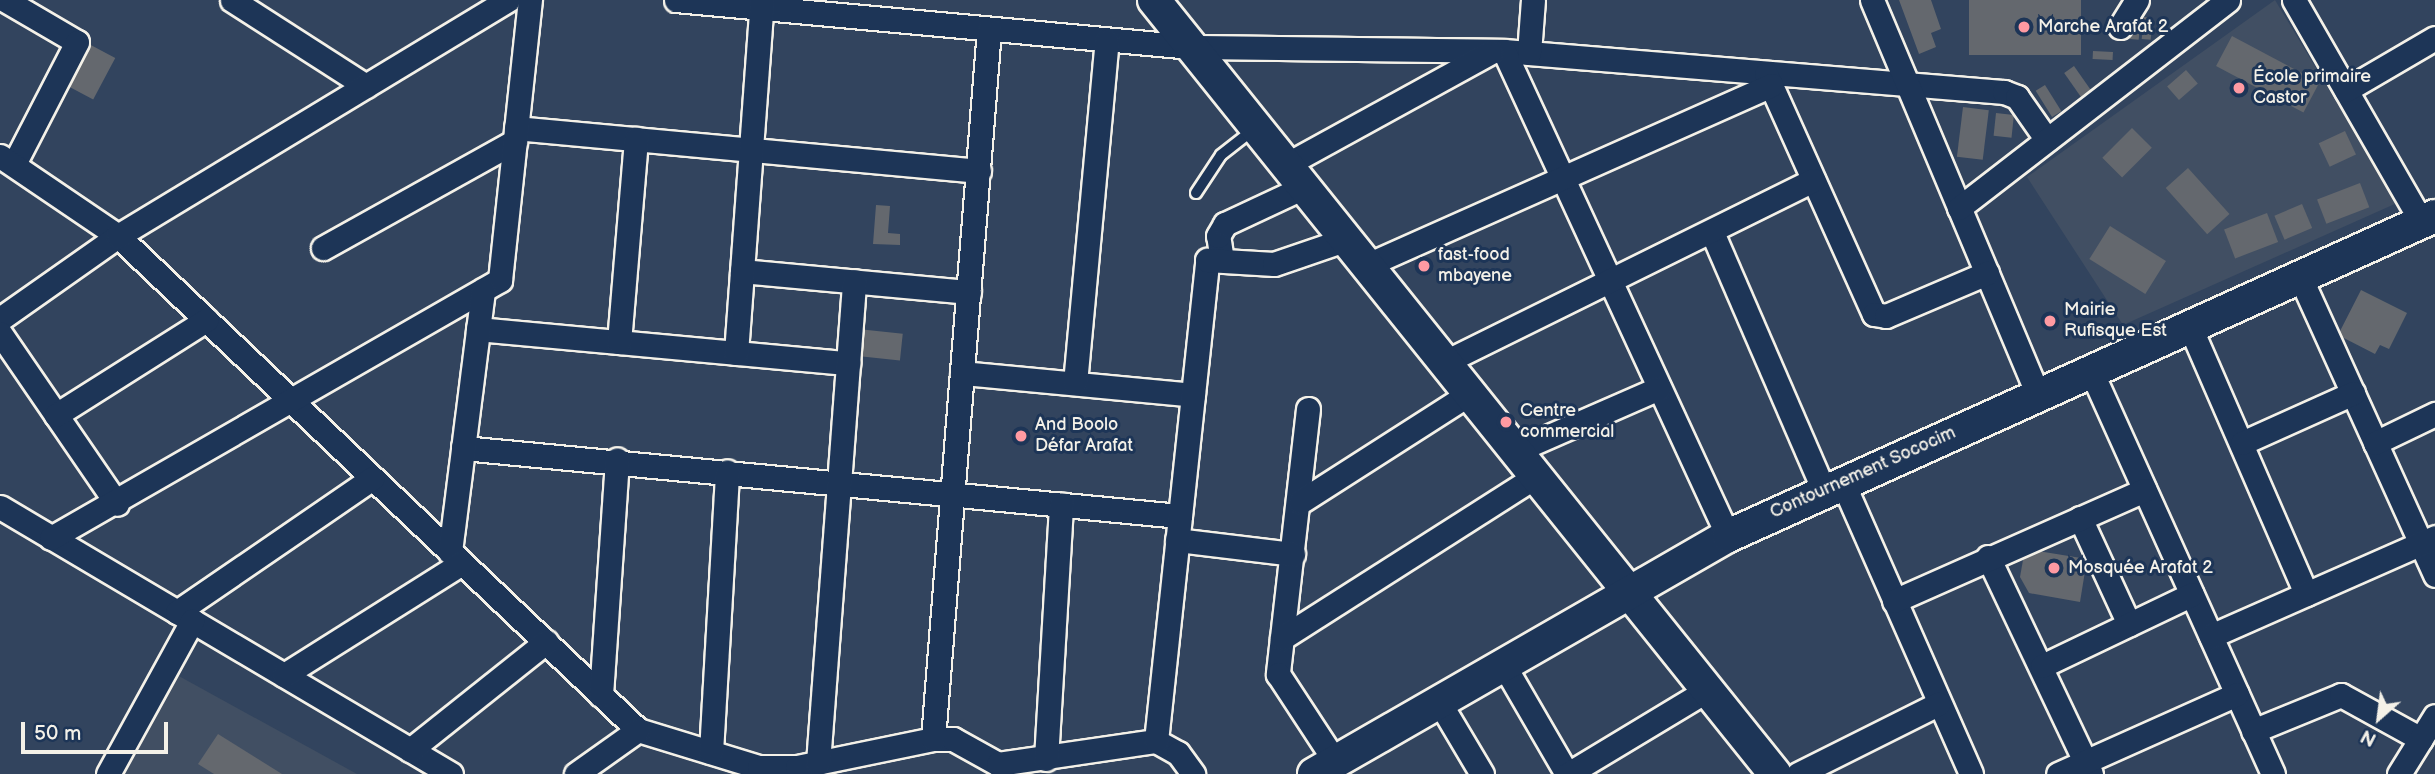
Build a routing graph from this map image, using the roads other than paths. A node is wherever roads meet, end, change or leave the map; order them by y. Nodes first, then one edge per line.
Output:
1 (5, 0) edge
2 (232, 0) edge
3 (508, 0) edge
4 (530, 0) edge
5 (676, 0) edge
6 (1154, 0) edge
7 (1533, 0) edge
8 (1872, 0) edge
9 (2137, 0) edge
10 (2228, 0) edge
11 (2294, 0) edge
12 (762, 4) edge
13 (2120, 27) dead end
14 (989, 29) junction
15 (2435, 38) edge
16 (1107, 41) junction
17 (1191, 47) junction
18 (1499, 50) junction
19 (1528, 53) junction
20 (1769, 79) junction
21 (366, 86) junction
22 (1909, 88) junction
23 (2346, 90) junction
24 (1255, 128) junction
25 (516, 134) junction
26 (636, 139) junction
27 (2047, 140) junction
28 (751, 150) junction
29 (7, 160) edge
30 (979, 171) junction
31 (1293, 177) junction
32 (1563, 178) junction
33 (1813, 180) junction
34 (1196, 193) dead end
35 (1959, 208) junction
36 (2428, 219) edge
37 (1712, 232) junction
38 (118, 236) junction
39 (1344, 240) junction
40 (323, 248) dead end
41 (1222, 260) junction
42 (1365, 266) junction
43 (742, 271) junction
44 (1987, 273) junction
45 (2301, 279) junction
46 (854, 281) junction
47 (1610, 281) junction
48 (482, 290) junction
49 (969, 292) junction
50 (4, 312) edge
51 (206, 320) junction
52 (478, 329) junction
53 (2190, 329) junction
54 (0, 333) edge
55 (619, 342) junction
56 (736, 353) junction
57 (848, 363) junction
58 (1443, 363) junction
59 (962, 373) junction
60 (2092, 373) junction
61 (1075, 383) junction
62 (1659, 388) junction
63 (2353, 393) junction
64 (1469, 394) junction
65 (1193, 395) junction
66 (2038, 395) junction
67 (291, 401) junction
68 (1308, 409) dead end
69 (2435, 414) edge
70 (56, 415) junction
71 (2242, 443) junction
72 (2375, 443) junction
73 (463, 448) junction
74 (1515, 452) junction
75 (617, 460) junction
76 (727, 471) junction
77 (1535, 477) junction
78 (373, 478) junction
79 (838, 482) junction
80 (1833, 485) junction
81 (2145, 490) junction
82 (953, 494) junction
83 (1300, 502) junction
84 (117, 504) junction
85 (1061, 504) junction
86 (0, 507) edge
87 (1180, 516) junction
88 (2080, 518) junction
89 (1728, 536) junction
90 (51, 538) junction
91 (1177, 540) junction
92 (2428, 540) edge
93 (1293, 554) junction
94 (456, 557) junction
95 (1988, 557) junction
96 (2435, 575) edge
97 (1628, 591) junction
98 (2192, 594) junction
99 (2306, 594) junction
100 (1894, 601) junction
101 (184, 616) junction
102 (2129, 624) junction
103 (2211, 636) junction
104 (1282, 638) junction
105 (545, 642) junction
106 (1502, 662) junction
107 (2042, 666) junction
108 (284, 675) junction
109 (1707, 690) junction
110 (2237, 694) junction
111 (601, 695) junction
112 (1438, 700) junction
113 (1938, 704) junction
114 (2435, 716) edge
115 (638, 730) junction
116 (2253, 731) junction
117 (933, 738) junction
118 (2421, 739) junction
119 (1156, 741) junction
120 (410, 750) junction
121 (711, 752) junction
122 (1046, 759) junction
123 (818, 763) junction
124 (1325, 768) edge
125 (2088, 768) edge
126 (997, 769) edge
127 (758, 770) edge
128 (108, 774) edge
129 (451, 774) edge
130 (576, 774) edge
131 (1193, 774) edge
132 (1482, 774) edge
133 (1568, 774) edge
134 (1780, 774) edge
135 (1971, 774) edge
136 (2058, 774) edge
137 (2273, 774) edge
138 (2399, 774) edge

1 - 29 street
2 - 21 street
3 - 21 street
4 - 25 street
5 - 12 street
6 - 17 street
7 - 19 street
8 - 22 street
9 - 13 street
10 - 27 street
11 - 23 street
12 - 14 street
12 - 28 street
14 - 16 street
14 - 30 street
15 - 23 street
16 - 17 street
16 - 61 street
17 - 18 street
17 - 24 street
18 - 19 street
18 - 31 street
18 - 32 street
19 - 20 street
20 - 22 street
20 - 32 street
20 - 33 street
21 - 38 street
22 - 27 street
22 - 35 street
23 - 36 street
24 - 31 street
24 - 34 lane
25 - 26 street
25 - 40 street
25 - 48 street
26 - 28 street
26 - 55 street
27 - 35 street
28 - 30 street
28 - 43 street
29 - 38 street
30 - 49 street
31 - 39 street
31 - 41 street
32 - 42 street
32 - 47 street
33 - 37 street
33 - 44 street
35 - 44 street
36 - 45 street, Contournement Sococim
37 - 47 street
37 - 80 street
38 - 50 street
38 - 51 street
39 - 41 street
39 - 42 street
41 - 65 street
42 - 58 street
43 - 46 street
43 - 56 street
44 - 66 street
45 - 53 street, Contournement Sococim
45 - 63 street
46 - 49 street
46 - 57 street
47 - 58 street
47 - 62 street
48 - 52 street
48 - 67 street
49 - 59 street
51 - 67 street
51 - 70 street
52 - 55 street
52 - 73 street
53 - 60 street, Contournement Sococim
53 - 71 street
54 - 70 street
55 - 56 street
56 - 57 street
57 - 79 street
58 - 64 street
59 - 61 street
59 - 82 street
60 - 66 street, Contournement Sococim
60 - 81 street
61 - 65 street
62 - 74 street
62 - 89 street
63 - 71 street
63 - 72 street
64 - 74 street
64 - 83 street
65 - 87 street
66 - 80 street, Contournement Sococim
67 - 78 street
67 - 84 street
68 - 83 street
69 - 72 street
70 - 84 street
71 - 99 street
72 - 92 street
73 - 75 street
73 - 94 street
74 - 77 street
75 - 76 street
75 - 111 street
76 - 79 street
76 - 121 street
77 - 97 street
77 - 104 street
78 - 94 street
78 - 101 street
79 - 82 street
79 - 123 street
80 - 89 street, Contournement Sococim
80 - 100 street
81 - 88 street
81 - 98 street
82 - 85 street
82 - 117 street
83 - 93 street
84 - 90 street
85 - 87 street
85 - 122 street
86 - 90 street
87 - 91 street
88 - 95 street
88 - 102 street
89 - 97 street, Contournement Sococim
90 - 101 street
91 - 93 street
91 - 119 street
92 - 96 street
92 - 99 street
93 - 104 street
94 - 105 street
94 - 108 street
95 - 100 street
95 - 107 street
97 - 106 street, Contournement Sococim
97 - 109 street
98 - 102 street
98 - 103 street
99 - 103 street
100 - 113 street
101 - 108 street
101 - 128 street
102 - 107 street
103 - 110 street
104 - 124 street
105 - 111 street
105 - 120 street
106 - 112 street, Contournement Sococim
106 - 133 street
107 - 125 street
108 - 120 street
109 - 133 street
109 - 134 street
110 - 116 street
110 - 125 street
111 - 115 street
112 - 124 street, Contournement Sococim
112 - 132 street
113 - 134 street
113 - 135 street
114 - 118 street
115 - 121 street
115 - 130 street
116 - 118 street
116 - 137 street
117 - 123 street
117 - 126 street
118 - 138 street
119 - 122 street
119 - 131 street
120 - 129 street
121 - 127 street
122 - 126 street
123 - 127 street
125 - 136 street

